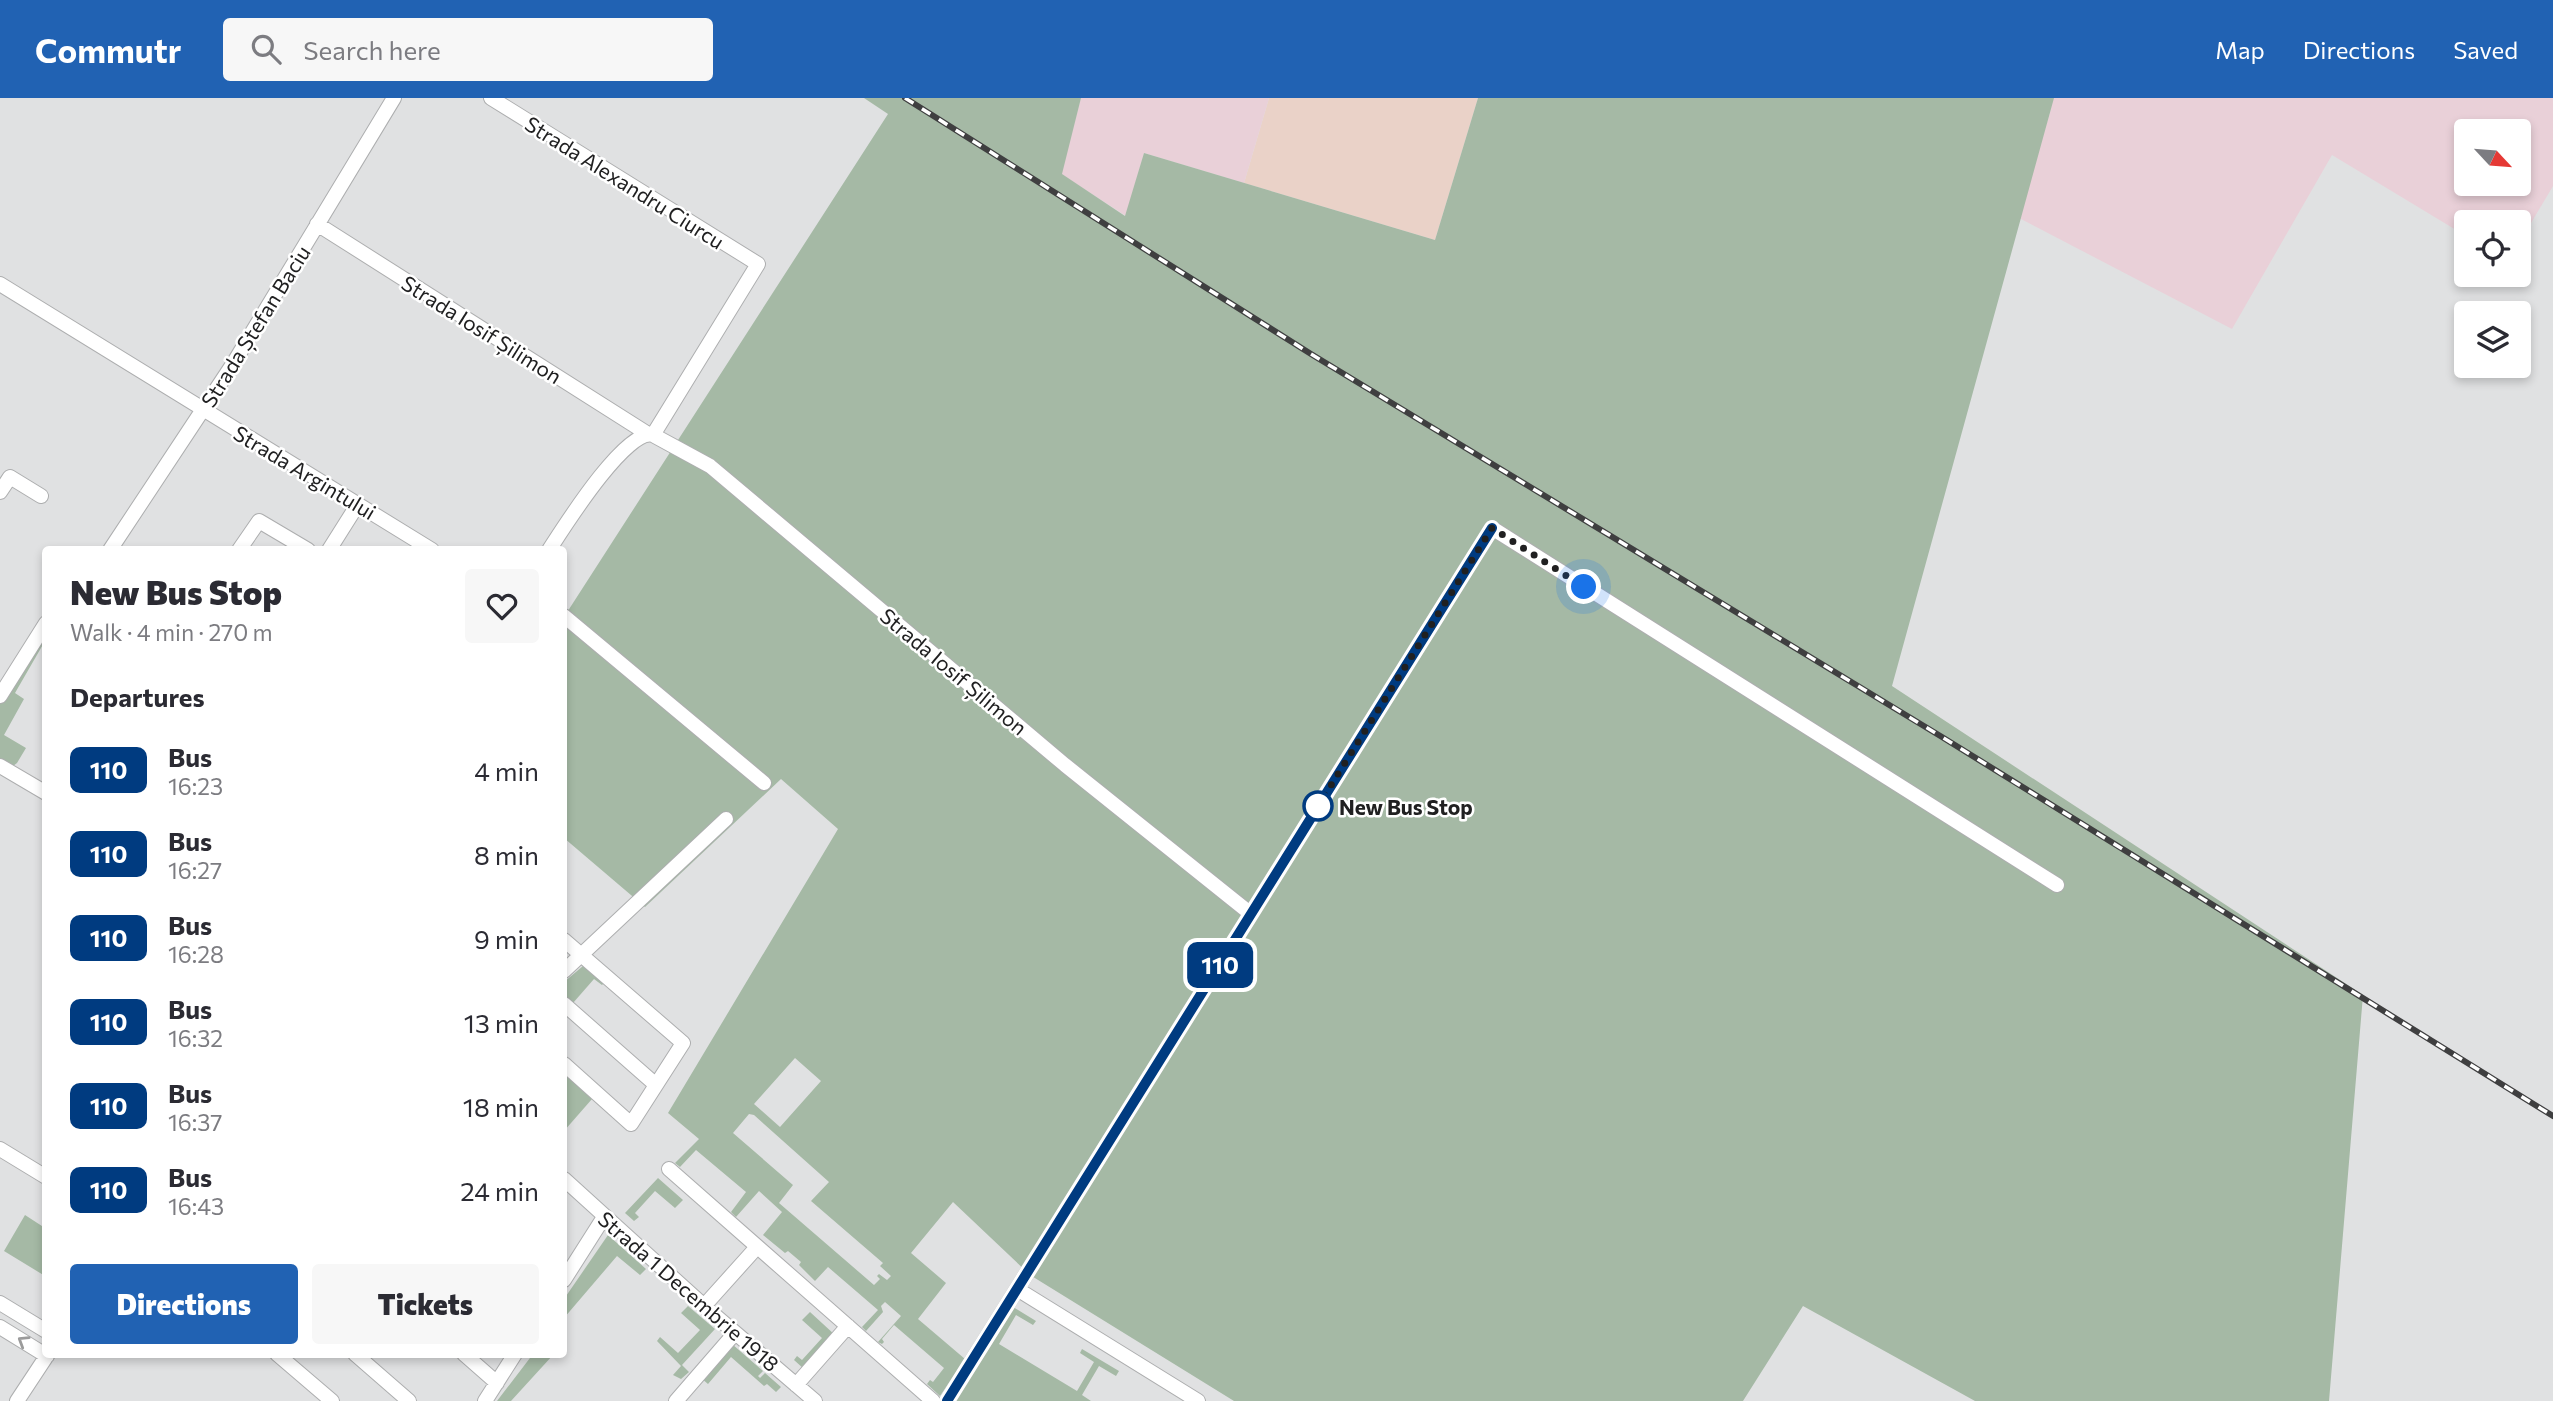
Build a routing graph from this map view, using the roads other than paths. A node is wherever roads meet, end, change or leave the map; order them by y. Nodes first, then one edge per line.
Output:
1 (394, 98) edge
2 (491, 98) edge
3 (317, 224) junction
4 (0, 284) edge
5 (203, 409) junction
6 (650, 434) junction
7 (0, 492) edge
8 (41, 496) dead end
9 (358, 504) junction
10 (113, 546) edge
11 (242, 546) edge
12 (301, 546) edge
13 (332, 546) edge
14 (426, 546) edge
15 (552, 546) edge
16 (567, 618) edge
17 (42, 630) edge
18 (0, 696) edge
19 (0, 766) edge
20 (764, 783) dead end
21 (42, 791) edge
22 (726, 819) dead end
23 (2057, 885) dead end
24 (1251, 914) junction
25 (567, 943) edge
26 (581, 955) junction
27 (567, 968) edge
28 (567, 1007) edge
29 (567, 1067) edge
30 (656, 1085) junction
31 (2, 1156) edge
32 (669, 1169) dead end
33 (42, 1175) edge
34 (567, 1182) edge
35 (604, 1217) junction
36 (757, 1247) junction
37 (567, 1275) edge
38 (1017, 1289) junction
39 (0, 1303) edge
40 (704, 1306) junction
41 (848, 1326) junction
42 (0, 1327) edge
43 (42, 1329) edge
44 (736, 1333) junction
45 (42, 1352) edge
46 (45, 1358) edge
47 (282, 1358) edge
48 (360, 1358) edge
49 (469, 1358) edge
50 (513, 1358) edge
51 (497, 1383) junction
52 (796, 1385) junction
53 (18, 1401) edge
54 (332, 1401) edge
55 (409, 1401) edge
56 (485, 1401) edge
57 (676, 1401) edge
58 (815, 1401) edge
59 (933, 1401) edge
60 (947, 1401) edge
61 (1198, 1401) edge

1 - 3 street, Strada Ștefan Baciu
2 - 6 street, Strada Alexandru Ciurcu
3 - 5 street, Strada Ștefan Baciu
3 - 6 street, Strada Iosif Șilimon
4 - 5 street, Strada Argintului
5 - 9 street, Strada Argintului
5 - 10 street, Strada Ștefan Baciu
6 - 15 street
6 - 24 street, Strada Iosif Șilimon
7 - 8 street
9 - 13 street
9 - 14 street, Strada Argintului
11 - 12 street
16 - 20 street
17 - 18 street
19 - 21 street
22 - 26 street
23 - 24 street
24 - 38 street
25 - 26 street
26 - 27 street
26 - 30 street
28 - 30 street
29 - 30 street
31 - 33 street
32 - 36 street
34 - 35 street, Strada 1 Decembrie 1918
35 - 37 street
35 - 40 street, Strada 1 Decembrie 1918
36 - 40 street
36 - 41 street
38 - 60 street
38 - 61 street
39 - 43 street
40 - 44 street, Strada 1 Decembrie 1918
41 - 52 street
41 - 59 street
45 -> 42 street
44 - 52 street, Strada 1 Decembrie 1918
44 - 57 street
46 - 53 street
47 - 54 street
48 - 55 street
49 - 51 street
50 - 51 street
51 - 56 street
52 - 58 street, Strada 1 Decembrie 1918

